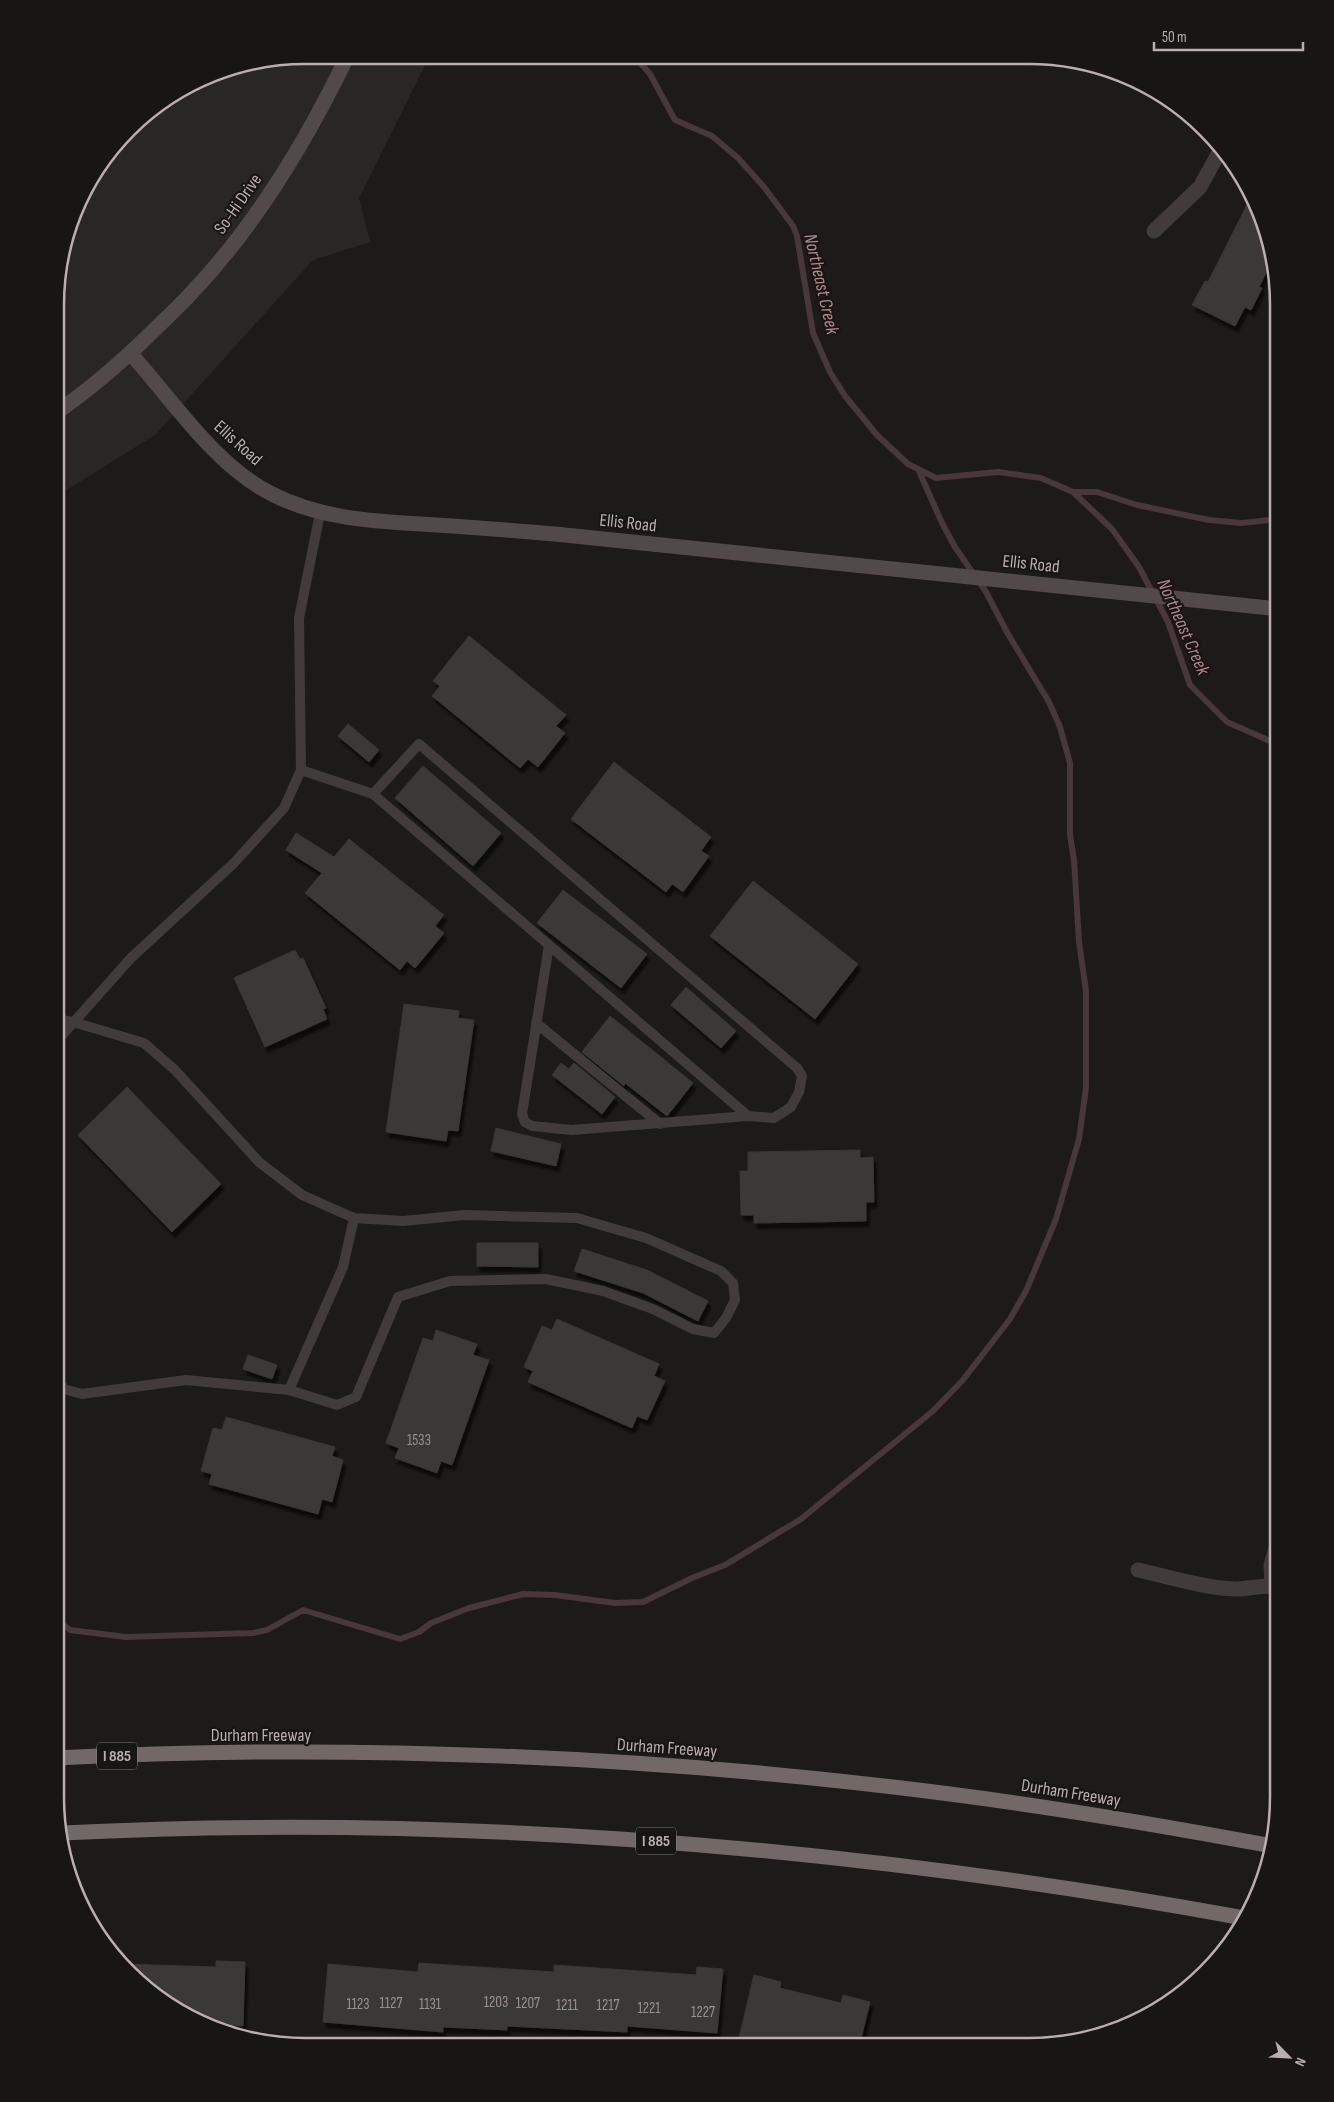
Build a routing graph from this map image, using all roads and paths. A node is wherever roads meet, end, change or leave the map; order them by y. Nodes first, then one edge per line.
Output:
1 (344, 64) edge
2 (1218, 155) edge
3 (1154, 230) dead end
4 (130, 352) junction
5 (64, 406) edge
6 (320, 513) junction
7 (1270, 608) edge
8 (301, 770) junction
9 (373, 794) junction
10 (549, 945) junction
11 (64, 1021) edge
12 (74, 1022) junction
13 (536, 1024) junction
14 (64, 1033) edge
15 (748, 1116) junction
16 (660, 1124) junction
17 (354, 1218) junction
18 (64, 1388) edge
19 (289, 1390) junction
20 (1138, 1570) dead end
21 (1270, 1586) edge
22 (64, 1758) edge
23 (67, 1833) edge
24 (1266, 1845) edge
25 (1238, 1917) edge

1 - 4 main road, So-Hi Drive
2 - 3 street
4 - 5 main road
4 - 6 main road, Ellis Road
6 - 7 main road, Ellis Road
6 - 8 lane
8 - 9 lane
8 - 12 lane
9 - 10 lane
9 - 15 lane
10 - 13 lane
10 - 15 lane
11 - 12 lane
12 - 14 lane
12 - 17 lane
13 - 16 lane
13 - 16 lane
15 - 16 lane
17 - 19 lane
17 - 19 lane
18 - 19 lane
20 - 21 street
22 - 24 highway, Durham Freeway / I 885
23 - 25 highway, I 885

